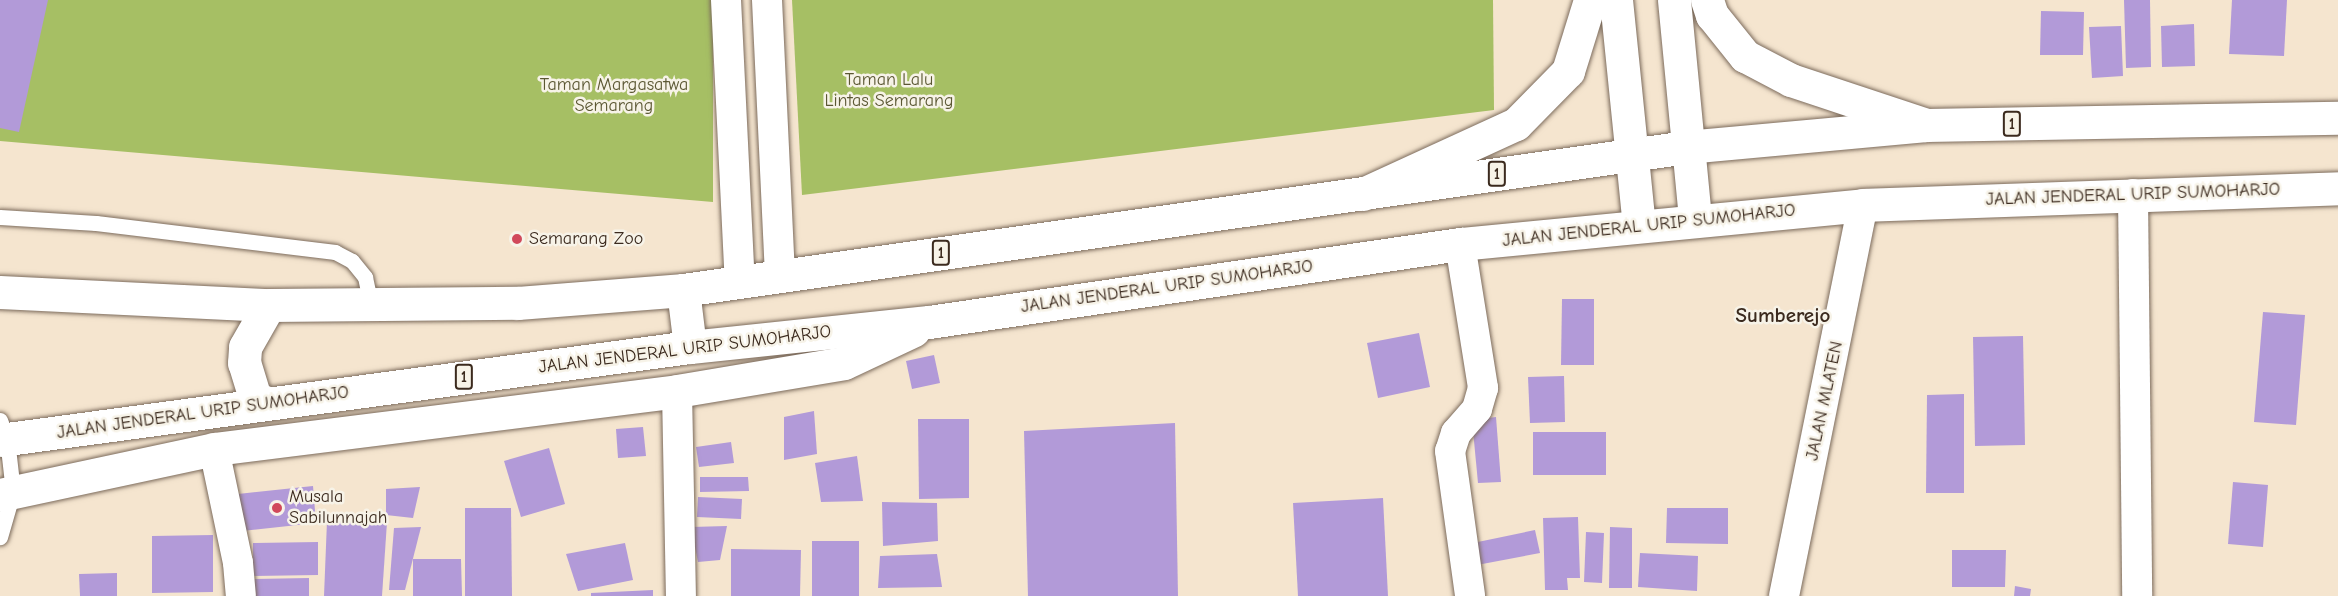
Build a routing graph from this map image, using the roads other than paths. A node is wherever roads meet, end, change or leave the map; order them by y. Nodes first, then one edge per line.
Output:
1 (726, 0) edge
2 (767, 0) edge
3 (1590, 0) edge
4 (1616, 0) edge
5 (1674, 0) edge
6 (1707, 0) edge
7 (2338, 118) edge
8 (1926, 125) junction
9 (1686, 147) junction
10 (1632, 154) junction
11 (2338, 188) edge
12 (1363, 194) junction
13 (2133, 194) junction
14 (1863, 205) junction
15 (0, 217) edge
16 (1695, 220) junction
17 (1639, 225) junction
18 (1460, 244) junction
19 (780, 276) junction
20 (740, 282) junction
21 (683, 290) junction
22 (0, 292) edge
23 (268, 305) junction
24 (371, 305) junction
25 (928, 322) junction
26 (690, 347) junction
27 (677, 391) junction
28 (267, 404) junction
29 (2, 433) edge
30 (214, 449) junction
31 (6, 494) edge
32 (0, 537) edge
33 (241, 596) edge
34 (681, 596) edge
35 (1470, 596) edge
36 (1784, 596) edge
37 (2136, 596) edge

1 - 20 street
2 - 19 street
3 - 12 highway
4 - 10 highway
5 - 9 highway
6 - 8 highway
7 - 8 highway, 1
8 - 9 highway, 1
9 - 10 highway, 1
9 - 16 highway
10 - 12 highway, 1
10 - 17 highway
11 - 13 highway, JALAN JENDERAL URIP SUMOHARJO / 1
12 - 19 highway, 1
13 - 14 highway, JALAN JENDERAL URIP SUMOHARJO / 1
13 - 37 street
14 - 16 highway, JALAN JENDERAL URIP SUMOHARJO / 1
14 - 36 street, JALAN MLATEN
15 - 24 lane
16 - 17 highway, JALAN JENDERAL URIP SUMOHARJO / 1
17 - 18 highway, JALAN JENDERAL URIP SUMOHARJO / 1
18 - 25 highway, JALAN JENDERAL URIP SUMOHARJO / 1
18 - 35 street
19 - 20 highway, 1
20 - 21 highway, 1
21 - 24 highway, 1
21 - 26 highway
22 - 23 highway, 1
23 - 24 highway, 1
23 - 28 highway
25 - 26 highway, JALAN JENDERAL URIP SUMOHARJO / 1
25 - 27 highway
26 - 28 highway, JALAN JENDERAL URIP SUMOHARJO / 1
27 - 30 highway
27 - 34 street
28 - 29 highway, JALAN JENDERAL URIP SUMOHARJO / 1
29 - 31 lane
30 - 31 highway
30 - 33 street
31 - 32 lane

